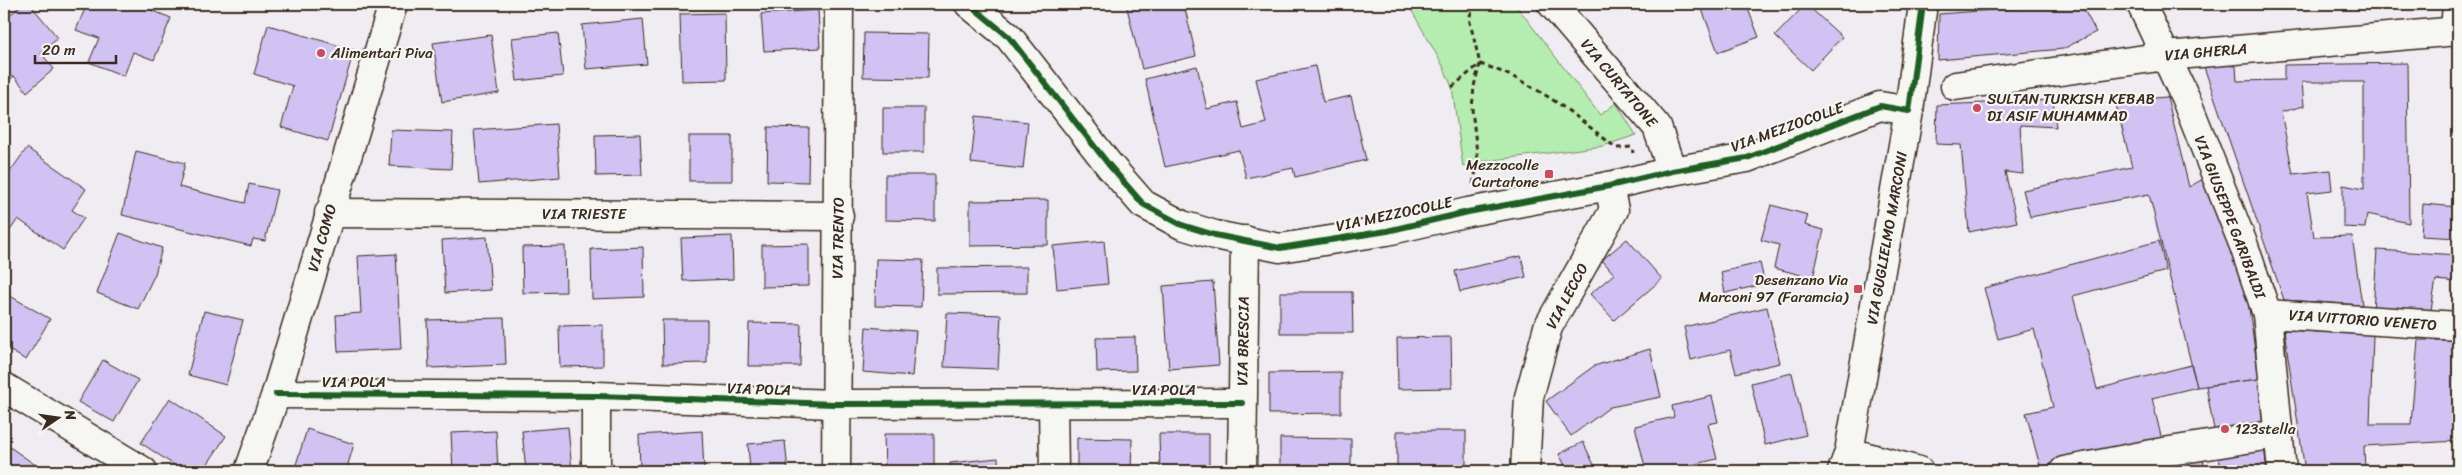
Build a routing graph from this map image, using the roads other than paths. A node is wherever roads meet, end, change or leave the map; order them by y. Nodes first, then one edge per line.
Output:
1 (393, 4) edge
2 (839, 4) edge
3 (970, 4) edge
4 (1552, 4) edge
5 (1923, 4) edge
6 (2141, 4) edge
7 (2457, 4) edge
8 (2457, 31) edge
9 (2166, 56) junction
10 (1955, 86) dead end
11 (1909, 111) junction
12 (1672, 170) junction
13 (1610, 186) junction
14 (329, 213) junction
15 (839, 216) junction
16 (1245, 240) junction
17 (2267, 314) junction
18 (2458, 326) edge
19 (4, 387) edge
20 (276, 394) junction
21 (596, 396) junction
22 (1053, 403) junction
23 (1242, 403) junction
24 (835, 404) junction
25 (2278, 434) junction
26 (1846, 462) edge
27 (143, 471) edge
28 (250, 471) edge
29 (596, 471) edge
30 (836, 471) edge
31 (1054, 471) edge
32 (1242, 471) edge
33 (1525, 471) edge
34 (1919, 471) edge
35 (2064, 471) edge
36 (2282, 471) edge

1 - 14 street, VIA COMO
2 - 15 street, VIA TRENTO
3 - 16 street, VIA MEZZOCOLLE
4 - 12 street, VIA CURTATONE
5 - 11 street, VIA GUGLIELMO MARCONI
6 - 9 street, VIA GIUSEPPE GARIBALDI
7 - 8 street
8 - 9 street, VIA GHERLA
9 - 10 street, VIA GHERLA
9 - 17 street, VIA GIUSEPPE GARIBALDI
11 - 12 street, VIA MEZZOCOLLE
11 - 26 street, VIA GUGLIELMO MARCONI
12 - 13 street, VIA MEZZOCOLLE
13 - 16 street, VIA MEZZOCOLLE
13 - 33 street, VIA LECCO
14 - 15 street, VIA TRIESTE
14 - 20 street, VIA COMO
15 - 24 street, VIA TRENTO
16 - 23 street, VIA BRESCIA
17 - 18 street, VIA VITTORIO VENETO
17 - 25 street, VIA GIUSEPPE GARIBALDI
19 - 27 street
20 - 21 street, VIA POLA
20 - 28 street, VIA COMO
21 - 24 street, VIA POLA
21 - 29 street
22 - 23 street, VIA POLA
22 - 24 street, VIA POLA
22 - 31 street
23 - 32 street, VIA BRESCIA
24 - 30 street, VIA TRENTO
25 - 35 street
25 - 36 street, VIA GIUSEPPE GARIBALDI
26 - 34 street

